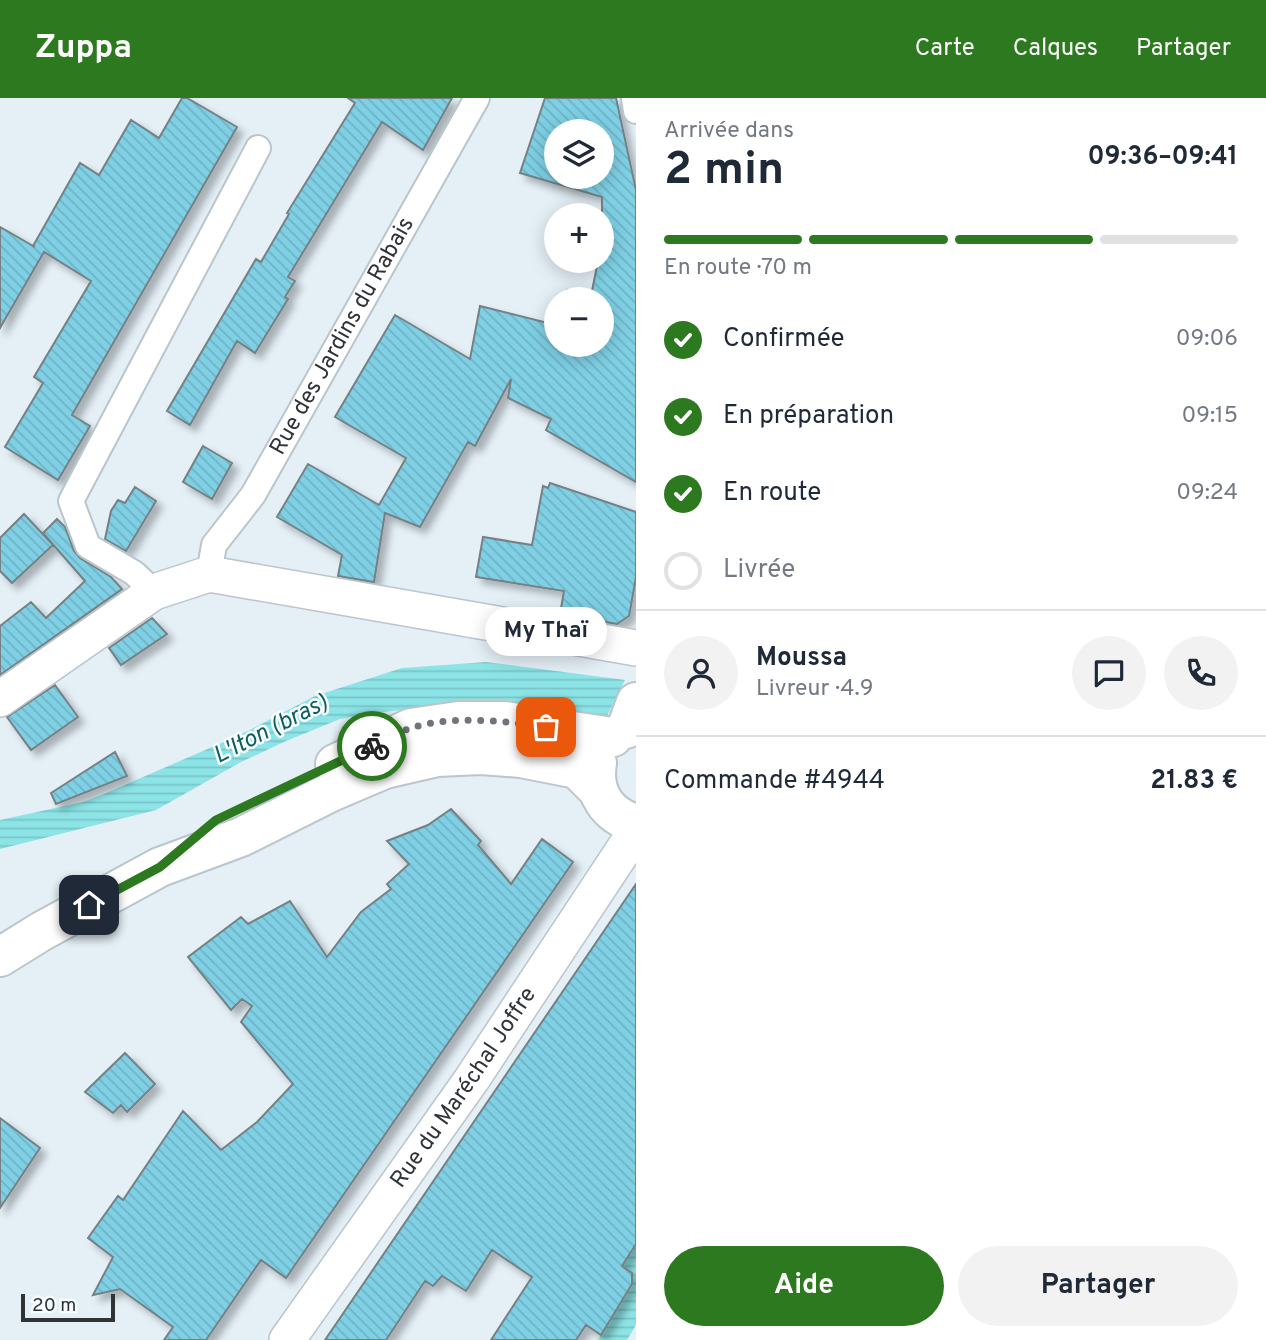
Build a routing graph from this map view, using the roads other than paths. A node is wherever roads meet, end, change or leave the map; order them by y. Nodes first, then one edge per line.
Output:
1 (477, 98) edge
2 (634, 98) edge
3 (636, 111) edge
4 (258, 148) dead end
5 (209, 574) junction
6 (154, 592) junction
7 (636, 648) edge
8 (0, 699) edge
9 (629, 722) edge
10 (597, 789) junction
11 (636, 824) edge
12 (636, 831) edge
13 (160, 867) junction
14 (0, 957) edge
15 (287, 1340) edge

1 - 5 street, Rue des Jardins du Rabais
2 - 3 street
4 - 6 street
5 - 6 street
5 - 7 street
6 - 8 street
9 - 10 main road
9 - 13 main road
10 - 11 main road
10 - 13 main road
12 - 15 street, Rue du Maréchal Joffre
13 - 14 main road

